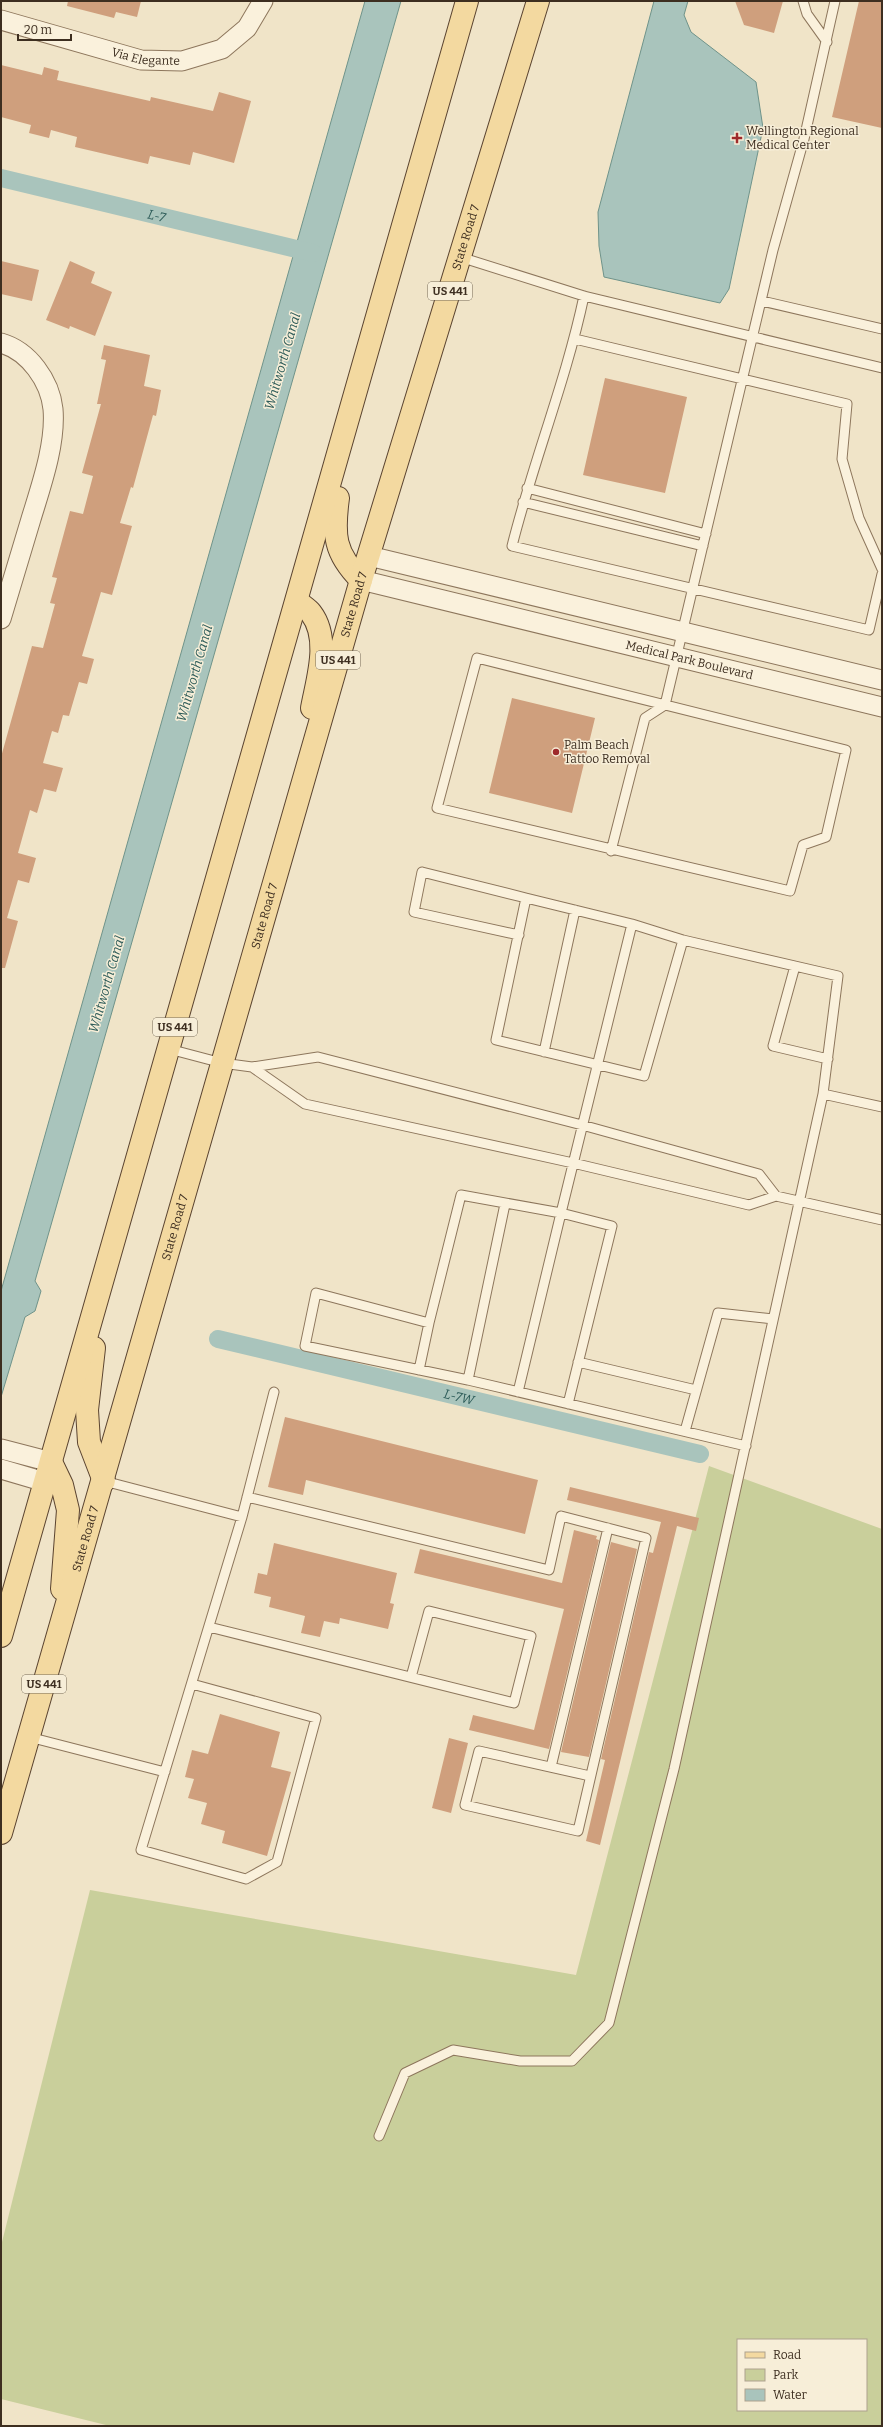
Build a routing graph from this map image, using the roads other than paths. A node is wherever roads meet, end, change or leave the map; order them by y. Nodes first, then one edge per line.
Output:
1 (263, 1) edge
2 (467, 1) edge
3 (538, 1) edge
4 (803, 1) edge
5 (835, 1) edge
6 (1, 20) edge
7 (827, 42) junction
8 (460, 257) junction
9 (584, 296) junction
10 (762, 301) junction
11 (882, 329) edge
12 (753, 337) junction
13 (575, 339) junction
14 (1, 343) edge
15 (882, 368) edge
16 (743, 378) junction
17 (350, 418) junction
18 (527, 488) junction
19 (523, 502) junction
20 (706, 534) junction
21 (703, 546) junction
22 (369, 556) junction
23 (882, 569) edge
24 (882, 574) edge
25 (6, 580) edge
26 (361, 580) junction
27 (693, 587) junction
28 (502, 589) junction
29 (297, 601) junction
30 (497, 614) junction
31 (1, 619) edge
32 (682, 633) junction
33 (676, 658) junction
34 (882, 680) edge
35 (665, 705) junction
36 (882, 707) edge
37 (295, 812) junction
38 (611, 851) junction
39 (526, 898) junction
40 (575, 910) junction
41 (632, 924) junction
42 (519, 935) junction
43 (683, 940) junction
44 (795, 966) junction
45 (169, 1049) junction
46 (544, 1052) junction
47 (828, 1059) junction
48 (222, 1063) junction
49 (597, 1065) junction
50 (252, 1068) junction
51 (823, 1094) junction
52 (882, 1107) edge
53 (582, 1125) junction
54 (573, 1163) junction
55 (776, 1196) junction
56 (798, 1202) junction
57 (506, 1204) junction
58 (560, 1213) junction
59 (882, 1220) edge
60 (103, 1278) junction
61 (774, 1319) junction
62 (429, 1323) junction
63 (578, 1362) junction
64 (419, 1370) junction
65 (468, 1380) junction
66 (696, 1390) junction
67 (274, 1392) dead end
68 (518, 1392) junction
69 (568, 1404) junction
70 (684, 1431) junction
71 (746, 1446) junction
72 (1, 1449) edge
73 (1, 1469) edge
74 (48, 1472) junction
75 (104, 1481) junction
76 (247, 1497) junction
77 (242, 1517) junction
78 (608, 1528) junction
79 (209, 1627) junction
80 (59, 1632) junction
81 (1, 1636) edge
82 (411, 1677) junction
83 (192, 1684) junction
84 (28, 1736) junction
85 (551, 1768) junction
86 (165, 1772) junction
87 (590, 1776) junction
88 (1, 1833) edge
89 (379, 2136) dead end

1 - 6 street, Via Elegante
2 - 17 main road, US 441
3 - 8 main road, State Road 7 / US 441
4 - 7 lane
5 - 7 lane
7 - 10 lane
8 - 9 lane
8 - 22 main road, State Road 7 / US 441
9 - 12 lane
9 - 13 lane
10 - 11 lane
10 - 12 lane
12 - 15 lane
12 - 16 lane
13 - 16 lane
13 - 18 lane
14 - 25 street
16 - 20 lane
16 - 23 lane
17 - 26 main road
17 - 29 main road, US 441
18 - 19 lane
18 - 20 lane
19 - 21 lane
19 - 27 lane
20 - 21 lane
21 - 27 lane
22 - 26 main road, State Road 7 / US 441
22 - 28 street
24 - 27 lane
25 - 31 street
26 - 30 street, Medical Park Boulevard
26 - 37 main road, State Road 7 / US 441
27 - 32 lane
28 - 30 street
28 - 32 street
29 - 37 main road
29 - 45 main road, US 441
30 - 33 street, Medical Park Boulevard
32 - 33 lane
32 - 34 street
33 - 35 lane
33 - 36 street, Medical Park Boulevard
35 - 38 lane
35 - 38 lane
35 - 38 lane
37 - 48 main road, State Road 7 / US 441
39 - 40 lane
39 - 42 lane
39 - 42 lane
40 - 41 lane
40 - 46 lane
41 - 43 lane
41 - 49 lane
42 - 46 lane
43 - 44 lane
43 - 49 lane
44 - 47 lane
44 - 47 lane
45 - 48 lane
45 - 60 main road, US 441
46 - 49 lane
47 - 51 lane
48 - 50 lane
48 - 75 main road, State Road 7 / US 441
49 - 53 lane
50 - 53 lane
50 - 54 lane
51 - 52 lane
51 - 56 lane
53 - 54 lane
53 - 55 lane
54 - 55 lane
54 - 58 lane
55 - 56 lane
56 - 59 lane
56 - 61 lane
57 - 58 lane
57 - 62 lane
57 - 65 lane
58 - 63 lane
58 - 68 lane
60 - 74 main road, US 441
60 - 75 main road
61 - 66 lane
61 - 71 lane
62 - 64 lane
62 - 64 lane
63 - 66 lane
63 - 69 lane
64 - 65 lane
65 - 68 lane
66 - 70 lane
67 - 76 lane
68 - 69 lane
69 - 70 lane
70 - 71 lane
71 - 89 lane
72 - 74 street
73 - 74 street
74 - 80 main road
74 - 81 main road, US 441
75 - 77 lane
75 - 80 main road, State Road 7 / US 441
76 - 77 lane
76 - 78 lane
77 - 79 lane
78 - 85 lane
78 - 87 lane
79 - 82 lane
79 - 83 lane
80 - 84 main road, State Road 7 / US 441
82 - 82 lane
83 - 86 lane
83 - 86 lane
84 - 86 lane
84 - 88 main road, State Road 7 / US 441
85 - 87 lane
85 - 87 lane

